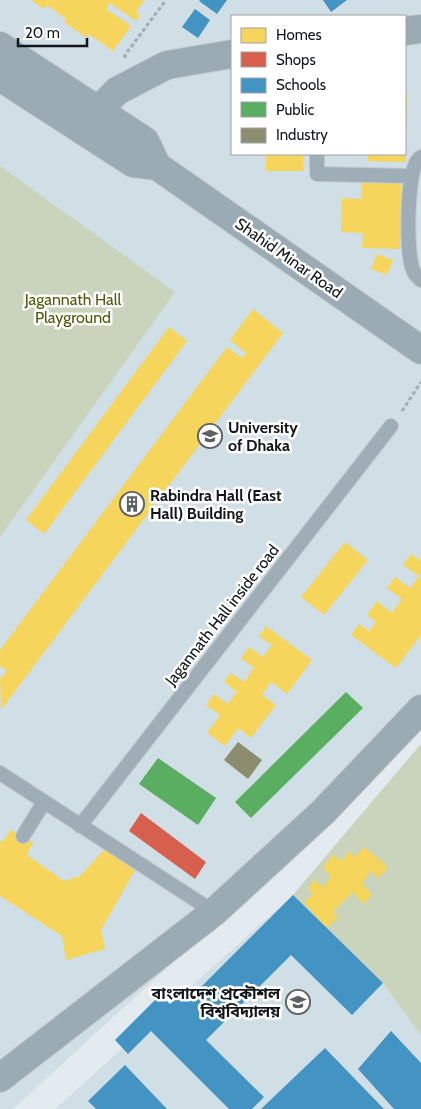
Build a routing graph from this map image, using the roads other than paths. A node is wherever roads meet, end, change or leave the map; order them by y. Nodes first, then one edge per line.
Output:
1 (421, 29) edge
2 (406, 31) edge
3 (0, 46) edge
4 (231, 54) edge
5 (0, 77) edge
6 (99, 110) junction
7 (86, 134) junction
8 (317, 155) edge
9 (421, 157) edge
10 (157, 166) junction
11 (412, 176) junction
12 (421, 280) edge
13 (421, 350) edge
14 (391, 426) road end
15 (421, 709) edge
16 (0, 773) edge
17 (44, 802) junction
18 (80, 826) junction
19 (23, 836) dead end
20 (214, 912) junction
21 (0, 1078) edge

1 - 2 main road
3 - 6 main road, Shahid Minar Road
4 - 6 main road
5 - 7 main road, Shahid Minar Road
6 - 7 main road
6 - 10 main road, Shahid Minar Road
7 - 10 main road, Shahid Minar Road
8 - 11 lane
9 - 11 lane
10 - 13 main road, Shahid Minar Road
11 - 12 lane
14 - 18 lane, Jagannath Hall inside road
15 - 20 main road
16 - 17 lane
17 - 18 lane
17 - 19 lane
18 - 20 lane
20 - 21 main road

